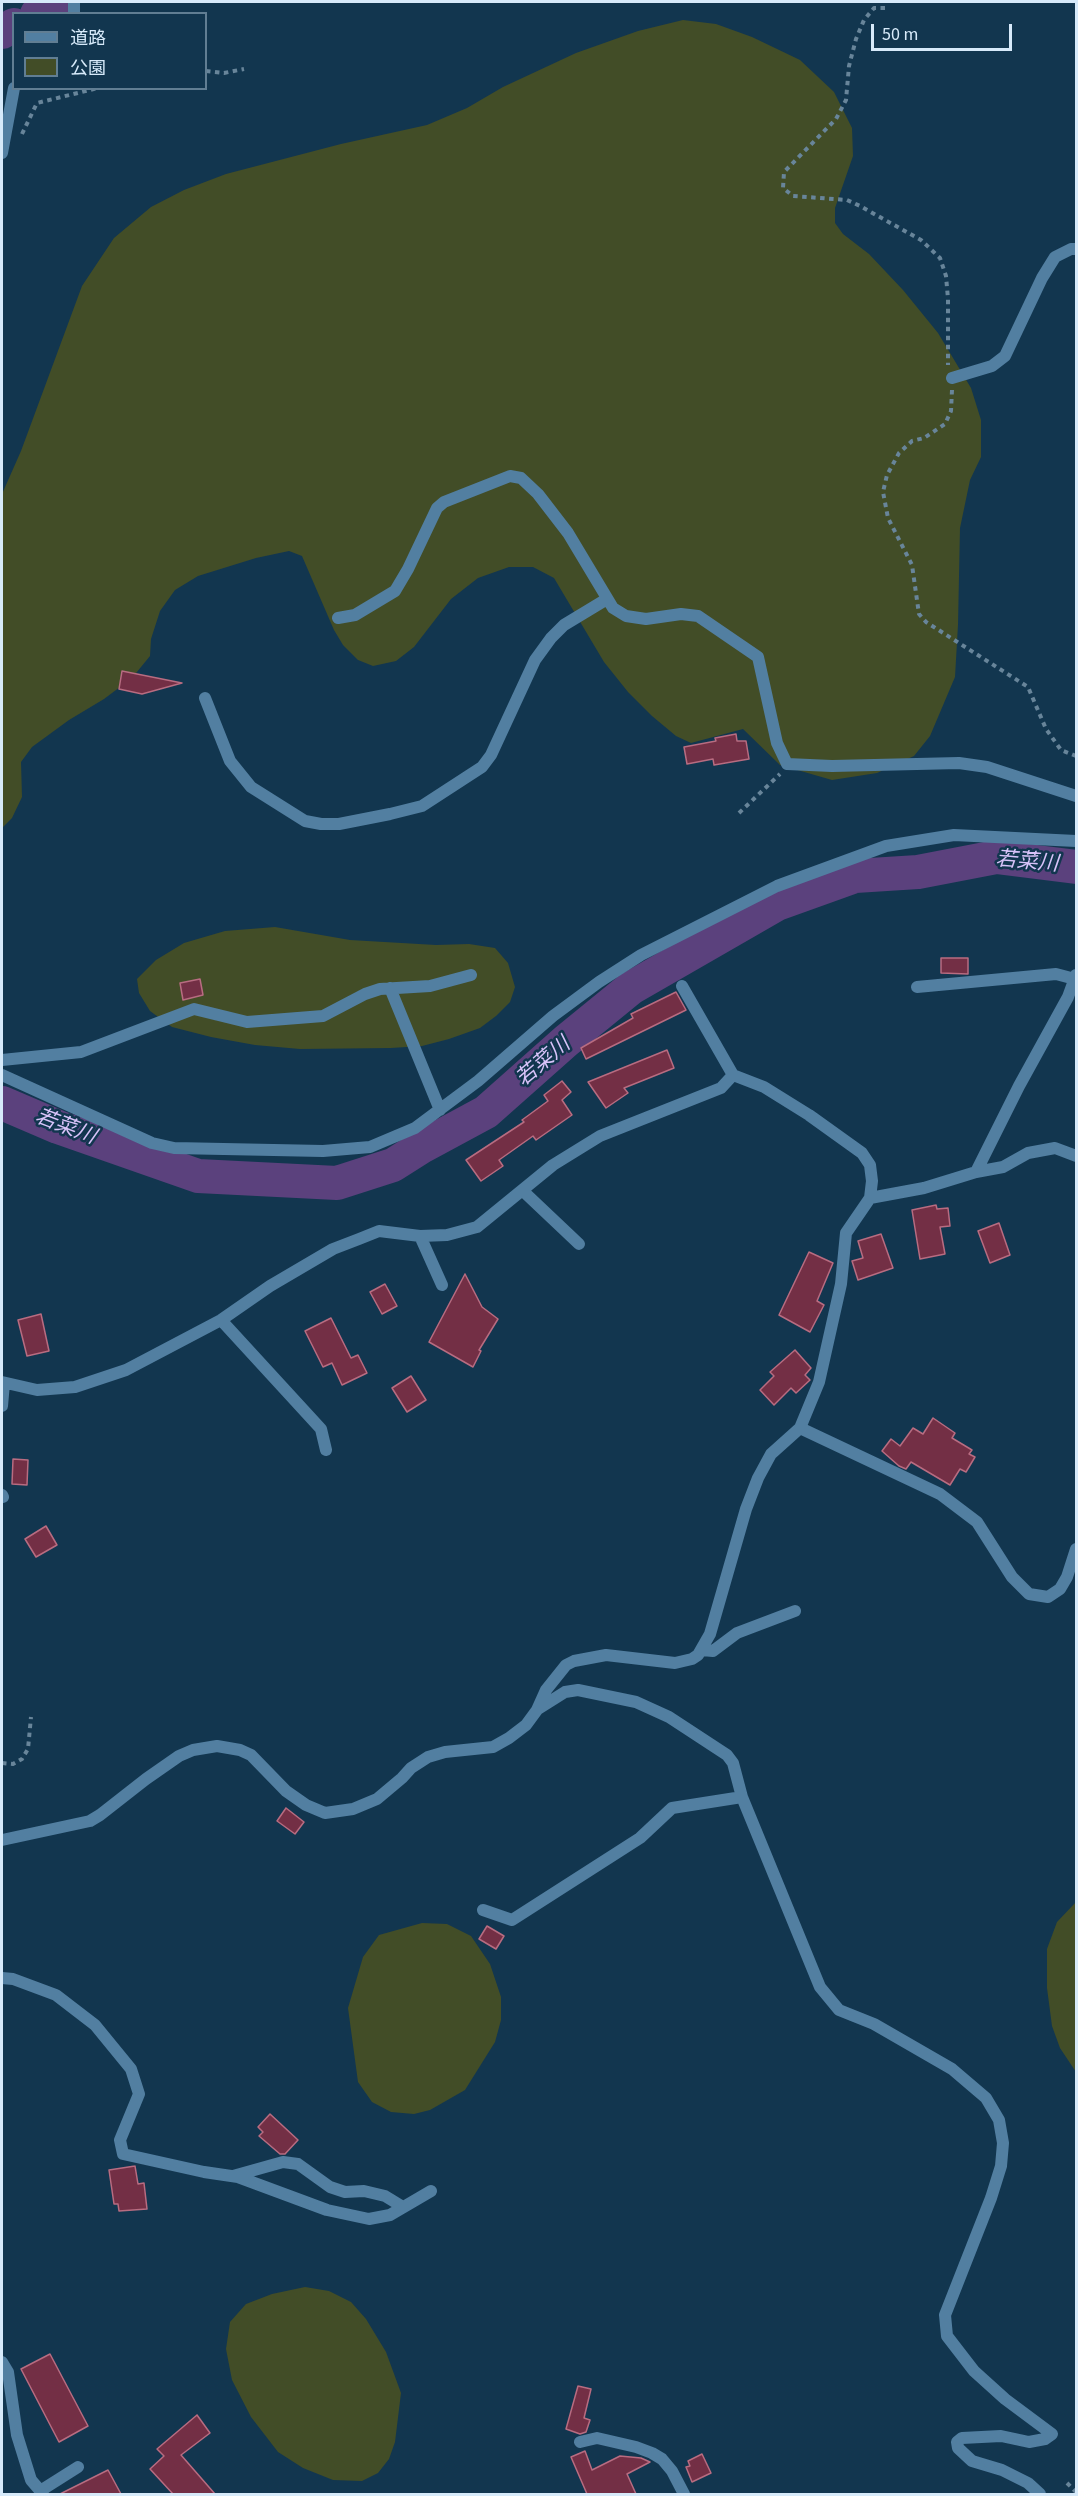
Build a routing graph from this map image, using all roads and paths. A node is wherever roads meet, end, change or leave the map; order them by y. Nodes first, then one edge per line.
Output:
1 (885, 8) dead end
2 (244, 69) dead end
3 (207, 71) edge
4 (14, 90) edge
5 (90, 90) edge
6 (16, 141) dead end
7 (2, 153) edge
8 (1077, 249) edge
9 (952, 378) junction
10 (607, 599) junction
11 (338, 618) dead end
12 (205, 698) dead end
13 (1077, 756) edge
14 (787, 764) junction
15 (1077, 796) edge
16 (739, 813) dead end
17 (1077, 841) edge
18 (471, 975) dead end
19 (1076, 977) edge
20 (682, 986) dead end
21 (917, 987) dead end
22 (390, 988) junction
23 (2, 1060) edge
24 (2, 1075) edge
25 (733, 1075) junction
26 (440, 1110) junction
27 (1077, 1156) edge
28 (976, 1172) junction
29 (523, 1191) junction
30 (870, 1198) junction
31 (420, 1236) junction
32 (579, 1244) dead end
33 (442, 1285) dead end
34 (221, 1320) junction
35 (3, 1383) edge
36 (2, 1406) edge
37 (800, 1428) junction
38 (326, 1450) dead end
39 (1077, 1549) edge
40 (795, 1611) dead end
41 (702, 1650) junction
42 (537, 1710) junction
43 (32, 1717) dead end
44 (2, 1763) edge
45 (742, 1797) junction
46 (2, 1840) edge
47 (483, 1910) dead end
48 (2, 1978) edge
49 (231, 2176) junction
50 (431, 2191) dead end
51 (403, 2207) junction
52 (2, 2362) edge
53 (580, 2442) dead end
54 (78, 2467) dead end
55 (1067, 2483) dead end
56 (1077, 2492) edge
57 (41, 2493) edge
58 (684, 2494) edge
59 (1040, 2494) edge

1 - 9 path
2 - 3 path
4 - 7 street
5 - 6 path
8 - 9 street
9 - 13 path
10 - 11 street
10 - 12 street
10 - 14 street
14 - 15 street
14 - 16 path
17 - 26 street
18 - 22 street
19 - 21 street
19 - 28 street
20 - 25 street
22 - 23 street
22 - 26 street
24 - 26 street
25 - 29 street
25 - 30 street
27 - 28 street
28 - 30 street
29 - 31 street
29 - 32 street
30 - 37 street
31 - 33 street
31 - 34 street
34 - 35 street
34 - 38 street
35 - 36 street
37 - 39 street
37 - 41 street
40 - 41 street
41 - 42 street
42 - 45 street
42 - 46 street
43 - 44 path
45 - 47 street
45 - 59 street
48 - 49 street
49 - 51 street
49 - 51 street
50 - 51 street
52 - 57 street
53 - 58 street
54 - 57 street
55 - 56 path

